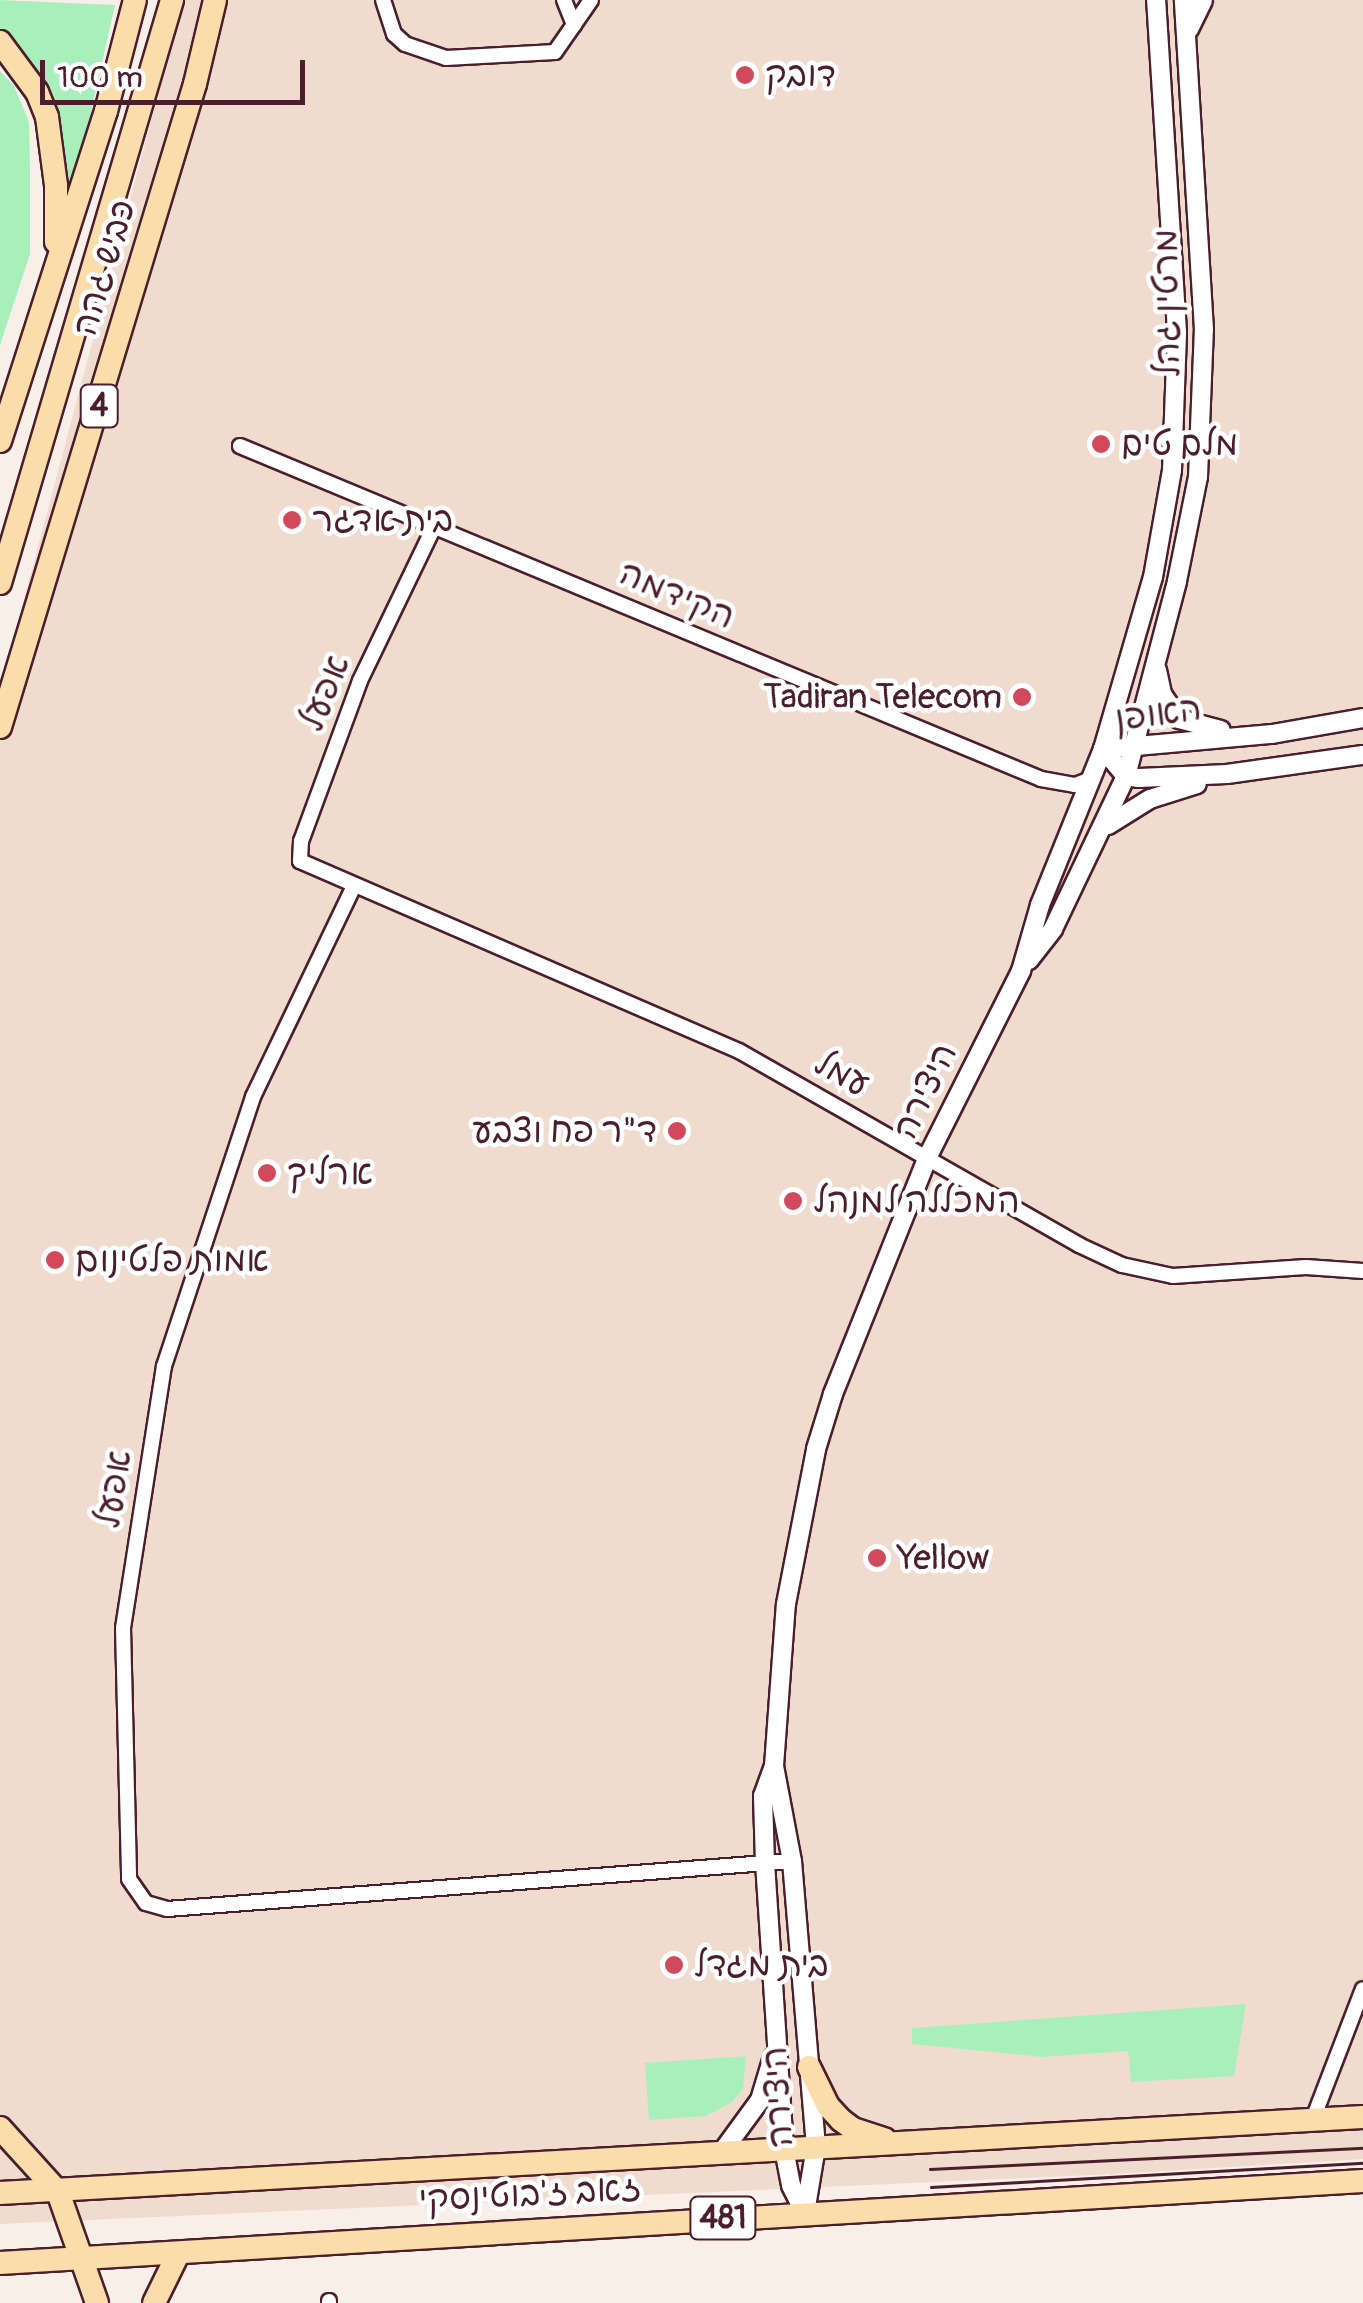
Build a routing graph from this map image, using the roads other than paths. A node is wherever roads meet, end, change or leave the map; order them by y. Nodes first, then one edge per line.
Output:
1 (135, 0) edge
2 (172, 0) edge
3 (215, 0) edge
4 (227, 0) edge
5 (382, 0) edge
6 (564, 0) edge
7 (591, 0) edge
8 (1156, 0) edge
9 (1184, 0) edge
10 (1202, 0) edge
11 (574, 25) junction
12 (1188, 29) junction
13 (0, 42) edge
14 (195, 84) junction
15 (54, 271) junction
16 (0, 441) edge
17 (240, 446) dead end
18 (434, 527) junction
19 (0, 583) edge
20 (1156, 660) junction
21 (1363, 718) edge
22 (0, 727) edge
23 (1272, 734) junction
24 (1134, 745) junction
25 (1104, 749) junction
26 (1363, 755) edge
27 (1227, 774) junction
28 (1126, 776) junction
29 (1093, 778) junction
30 (1101, 832) junction
31 (353, 888) junction
32 (1022, 970) junction
33 (928, 1156) junction
34 (1363, 1271) edge
35 (774, 1766) junction
36 (792, 1861) junction
37 (765, 1864) junction
38 (1363, 1990) edge
39 (778, 2042) junction
40 (808, 2067) junction
41 (1363, 2116) edge
42 (1313, 2119) junction
43 (0, 2128) edge
44 (923, 2143) junction
45 (816, 2147) junction
46 (784, 2149) junction
47 (722, 2152) junction
48 (1363, 2181) edge
49 (58, 2192) junction
50 (0, 2194) edge
51 (805, 2213) junction
52 (178, 2254) junction
53 (83, 2260) junction
54 (0, 2263) edge
55 (97, 2303) edge
56 (154, 2303) edge

1 - 15 main road
2 - 19 main road, כביש גהה / 4
3 - 14 main road, כביש גהה / 4
4 - 14 main road
5 - 11 street
6 - 11 street
7 - 11 street
8 - 25 street, מרטין גהל
9 - 12 street, מרטין גהל
10 - 12 main road
12 - 20 street, מרטין גהל
13 - 15 main road
14 - 22 main road, כביש גהה / 4
15 - 16 main road
17 - 18 street, הקידמה
18 - 29 street, הקידמה
18 - 31 street, אפעל
20 - 23 street
20 - 24 street, מרטין גהל
21 - 23 street, האופן
23 - 24 street, האופן
24 - 25 street, האופן
24 - 28 street, מרטין גהל
25 - 28 street, האופן
25 - 29 street, היצירה
26 - 27 street, האופן
27 - 28 street, האופן
27 - 30 street
28 - 30 street, היצירה
29 - 32 street, היצירה
30 - 32 street, היצירה
31 - 33 street, עמל
31 - 37 street, אפעל
32 - 33 street, היצירה
33 - 34 street, עמל
33 - 35 street, היצירה
35 - 36 street, היצירה
35 - 37 street, היצירה
36 - 37 street, אפעל
36 - 40 street, היצירה
37 - 39 street, היצירה
38 - 42 street
39 - 46 street, היצירה
39 - 47 street
40 - 44 main road
40 - 45 street, היצירה
41 - 42 main road, זאב ז'בוטינסקי / 481
42 - 44 main road, זאב ז'בוטינסקי / 481
43 - 49 main road
44 - 45 main road, זאב ז'בוטינסקי / 481
45 - 46 main road, זאב ז'בוטינסקי / 481
45 - 51 street, היצירה
46 - 47 main road, זאב ז'בוטינסקי / 481
46 - 51 street, היצירה
47 - 49 main road, זאב ז'בוטינסקי / 481
48 - 51 main road, זאב ז'בוטינסקי / 481
49 - 50 main road, זאב ז'בוטינסקי / 481
49 - 53 main road
51 - 52 main road, זאב ז'בוטינסקי / 481
52 - 53 main road, זאב ז'בוטינסקי / 481
52 - 56 main road
53 - 54 main road, זאב ז'בוטינסקי / 481
53 - 55 main road

